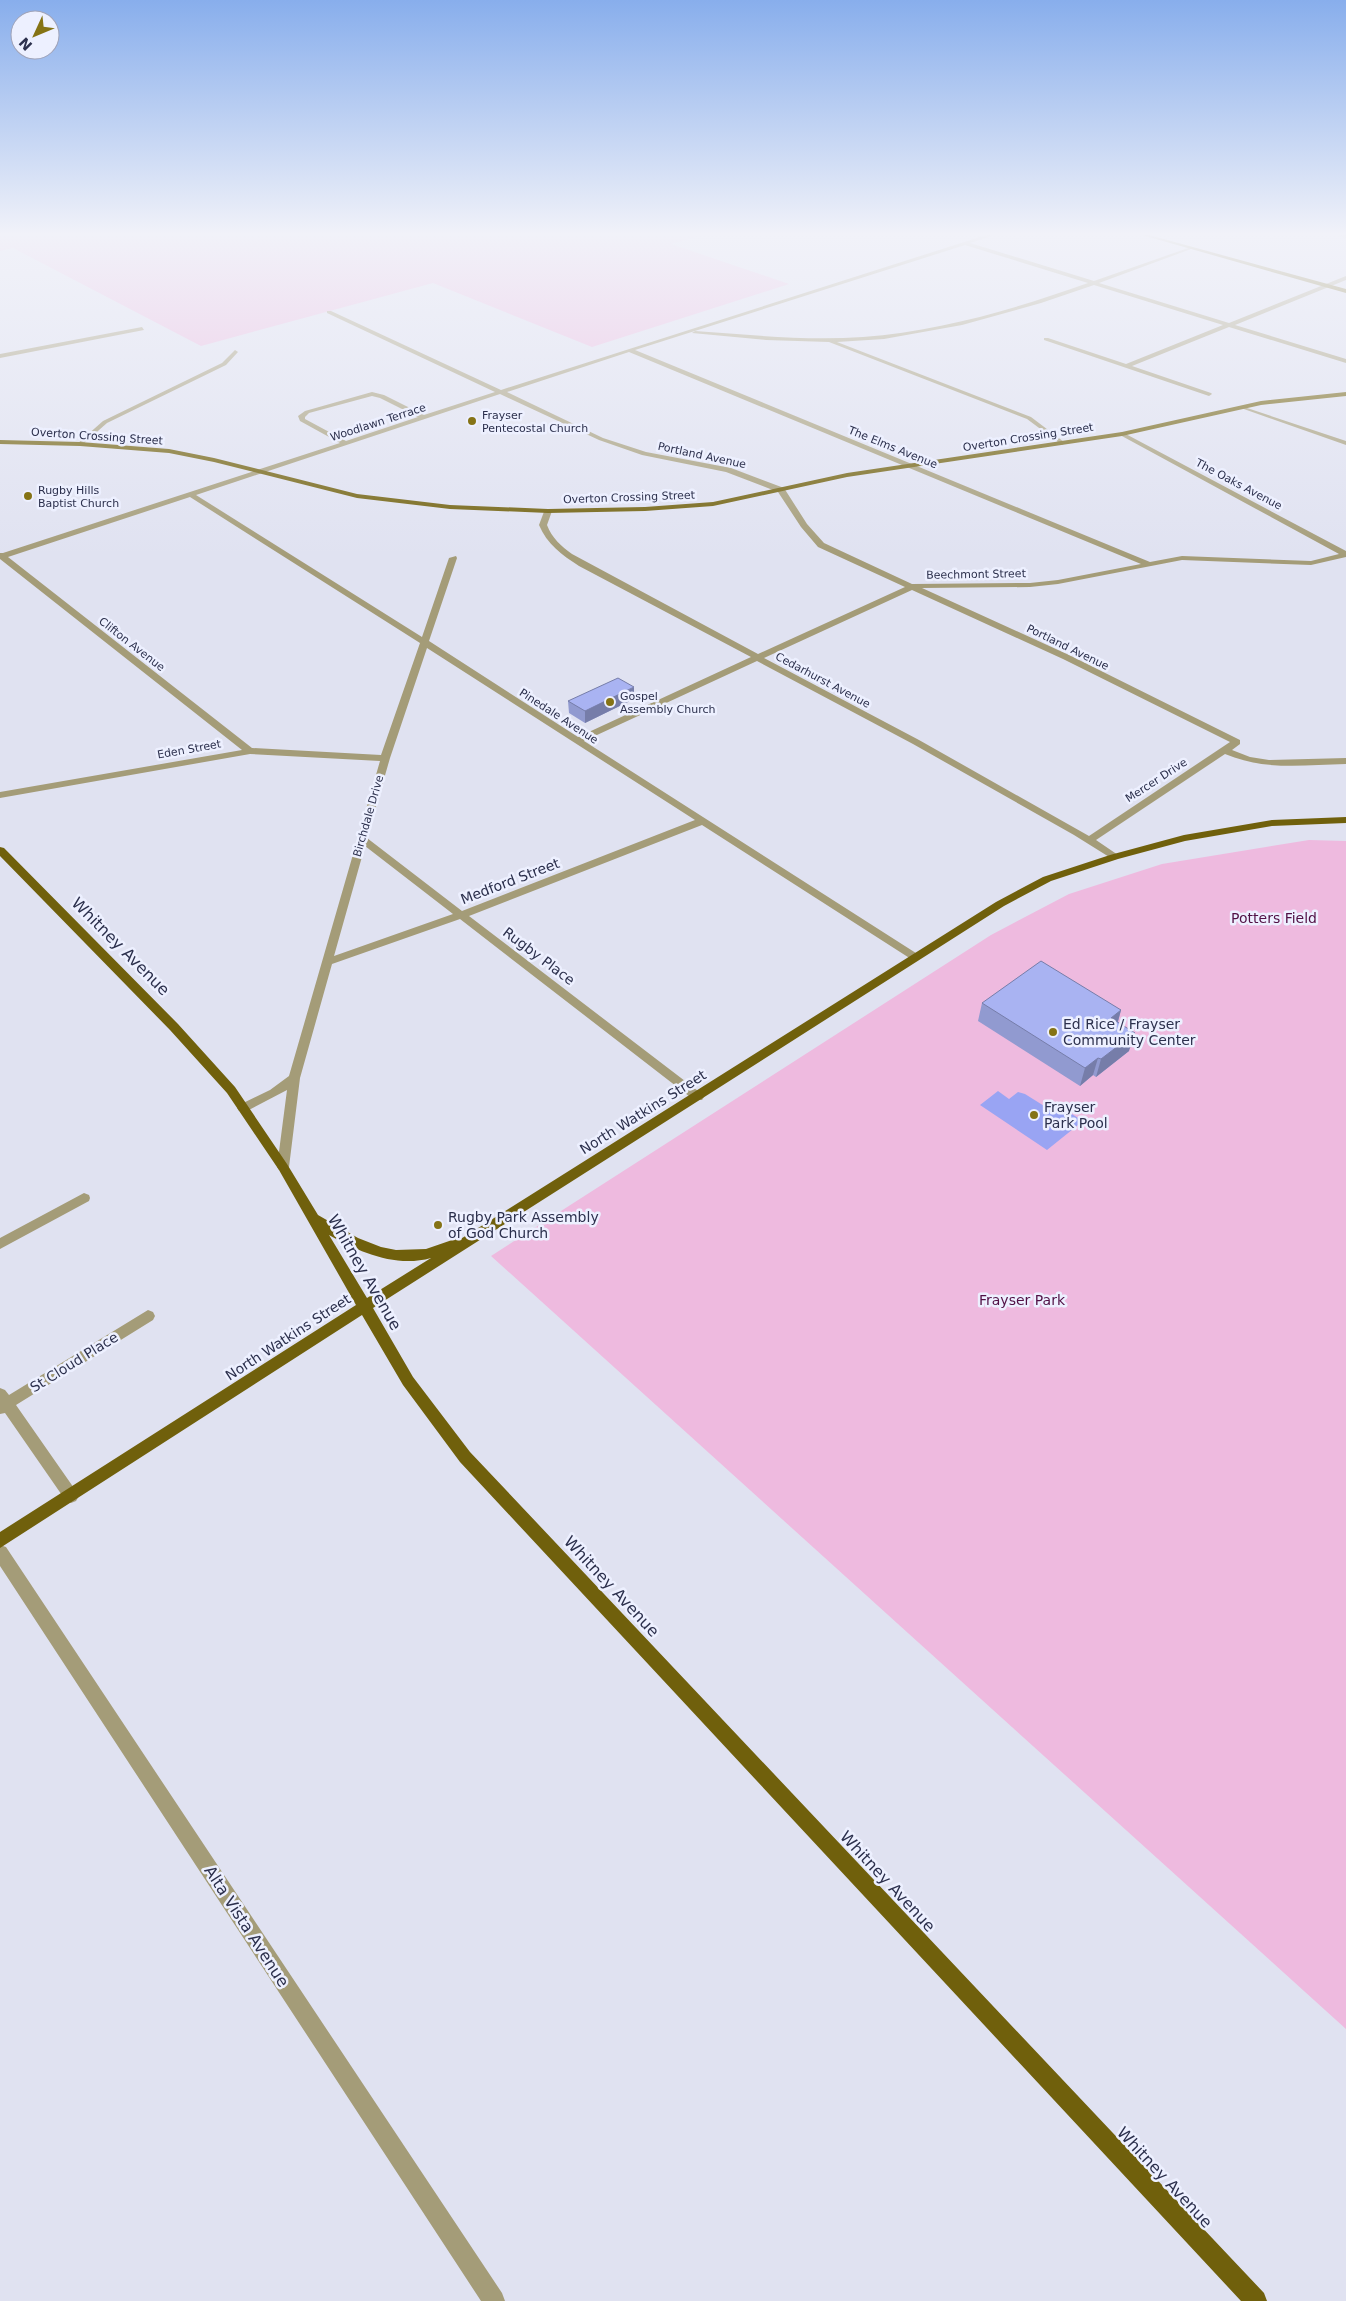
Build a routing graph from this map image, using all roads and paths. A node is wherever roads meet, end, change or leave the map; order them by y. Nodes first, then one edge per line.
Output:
1 (74, 342) edge
2 (394, 342) edge
3 (655, 342) edge
4 (835, 342) edge
5 (1053, 342) edge
6 (1186, 342) edge
7 (1287, 342) edge
8 (629, 350) junction
9 (235, 352) dead end
10 (0, 356) edge
11 (1346, 361) edge
12 (1126, 366) junction
13 (502, 393) junction
14 (1210, 394) dead end
15 (1346, 394) edge
16 (1244, 407) junction
17 (425, 418) junction
18 (1122, 434) junction
19 (0, 442) edge
20 (345, 443) junction
21 (1062, 443) junction
22 (1346, 443) edge
23 (80, 444) junction
24 (910, 466) junction
25 (259, 471) junction
26 (781, 490) junction
27 (190, 494) junction
28 (548, 511) junction
29 (1346, 554) edge
30 (1, 556) edge
31 (453, 558) dead end
32 (1149, 564) junction
33 (913, 586) junction
34 (426, 642) junction
35 (759, 658) junction
36 (576, 741) junction
37 (1237, 742) joint
38 (1224, 750) junction
39 (250, 751) junction
40 (385, 758) junction
41 (1346, 760) edge
42 (0, 795) edge
43 (702, 820) junction
44 (1346, 820) edge
45 (362, 839) junction
46 (1089, 840) junction
47 (0, 850) edge
48 (1114, 857) junction
49 (461, 915) junction
50 (915, 957) junction
51 (327, 962) junction
52 (294, 1078) junction
53 (698, 1097) junction
54 (243, 1108) junction
55 (282, 1167) junction
56 (84, 1198) dead end
57 (312, 1217) junction
58 (474, 1238) junction
59 (0, 1244) edge
60 (364, 1307) junction
61 (148, 1316) dead end
62 (2, 1402) edge
63 (71, 1496) junction
64 (0, 1542) edge
65 (0, 1552) edge
66 (494, 2301) edge
67 (1256, 2301) edge

1 - 10 street
2 - 13 street, Portland Avenue
3 - 8 street, Woodlawn Terrace
4 - 21 street
5 - 12 street
6 - 12 street
7 - 11 street
8 - 13 street, Woodlawn Terrace
8 - 24 street, The Elms Avenue
9 - 23 street
12 - 14 street
13 - 17 street, Woodlawn Terrace
13 - 26 street, Portland Avenue
15 - 16 main road, Overton Crossing Street
16 - 18 main road, Overton Crossing Street
16 - 22 street
17 - 20 street, Woodlawn Terrace
17 - 20 street
18 - 21 main road, Overton Crossing Street
18 - 29 street, The Oaks Avenue
19 - 23 main road, Overton Crossing Street
20 - 25 street, Woodlawn Terrace
21 - 24 main road, Overton Crossing Street
23 - 25 main road, Overton Crossing Street
24 - 26 main road, Overton Crossing Street
24 - 32 street, The Elms Avenue
25 - 27 street, Woodlawn Terrace
25 - 28 main road, Overton Crossing Street
26 - 28 main road, Overton Crossing Street
26 - 33 street, Portland Avenue
27 - 30 street, Woodlawn Terrace
27 - 34 street, Pinedale Avenue
28 - 35 street, Cedarhurst Avenue
29 - 32 street, Beechmont Street
30 - 39 street, Clifton Avenue
31 - 34 street, Birchdale Drive
32 - 33 street, Beechmont Street
33 - 35 street, Beechmont Street
33 - 37 street, Portland Avenue
34 - 36 street, Pinedale Avenue
34 - 40 street, Birchdale Drive
35 - 36 street, Beechmont Street
35 - 46 street, Cedarhurst Avenue
36 - 43 street, Pinedale Avenue
37 - 38 street, Mercer Drive
38 - 41 street
38 - 46 street, Mercer Drive
39 - 40 street, Eden Street
39 - 42 street, Eden Street
40 - 45 street, Birchdale Drive
43 - 49 street, Medford Street
43 - 50 street, Pinedale Avenue
44 - 48 main road, North Watkins Street
45 - 49 street, Rugby Place
45 - 51 street, Birchdale Drive
46 - 48 street, Cedarhurst Avenue
47 - 54 main road, Whitney Avenue
48 - 50 main road, North Watkins Street
49 - 51 street, Medford Street
49 - 53 street, Rugby Place
50 - 53 main road, North Watkins Street
51 - 52 street, Birchdale Drive
52 - 54 street
52 - 55 street, Birchdale Drive
53 - 58 main road, North Watkins Street
54 - 55 main road, Whitney Avenue
55 - 57 main road, Whitney Avenue
56 - 59 street
57 - 58 main road
57 - 60 main road, Whitney Avenue
58 - 60 main road, North Watkins Street
60 - 63 main road, North Watkins Street
60 - 67 main road, Whitney Avenue
61 - 62 street, St Cloud Place
62 - 63 street
63 - 64 main road, North Watkins Street
65 - 66 street, Alta Vista Avenue

